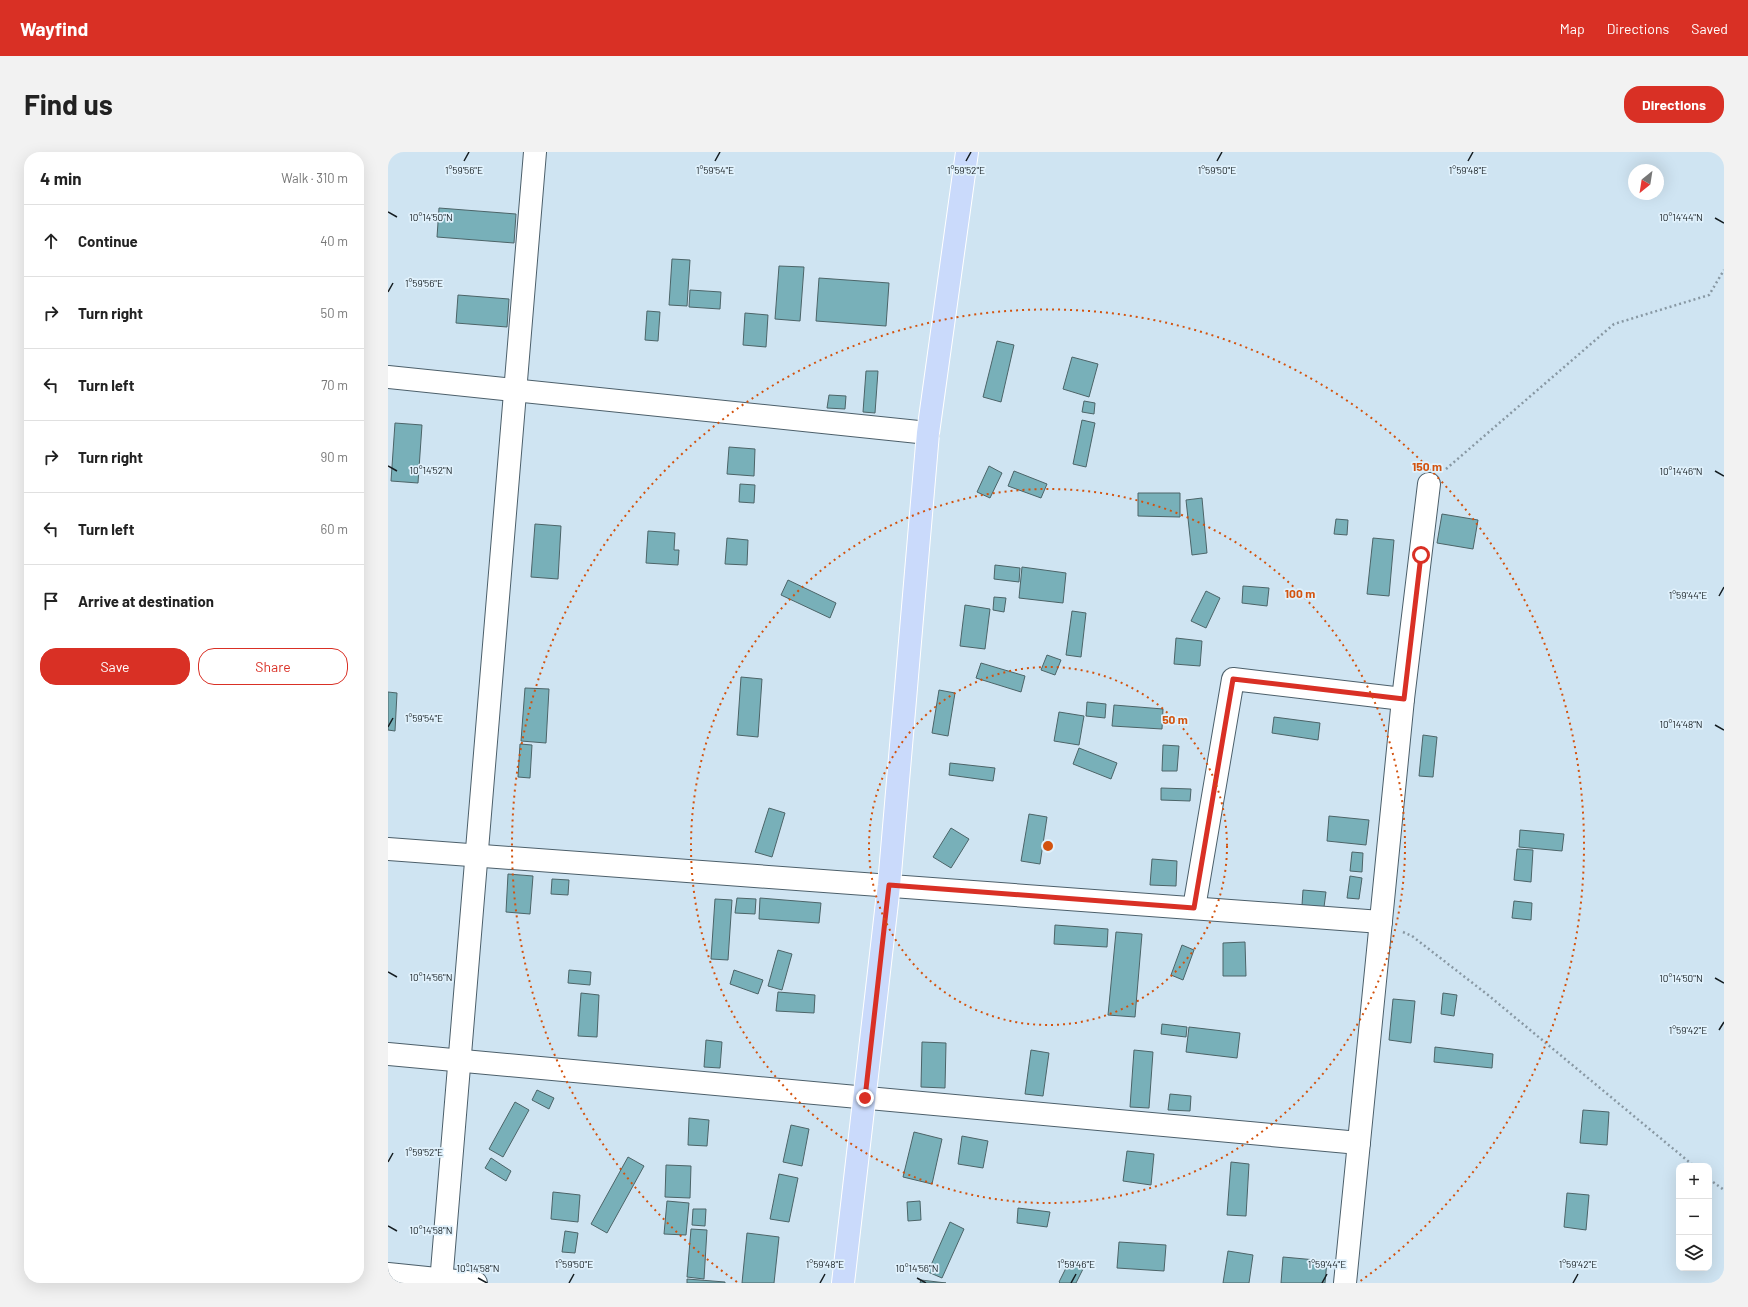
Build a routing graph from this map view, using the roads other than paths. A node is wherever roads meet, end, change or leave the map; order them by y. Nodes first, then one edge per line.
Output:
1 (535, 152) edge
2 (967, 152) edge
3 (388, 377) edge
4 (516, 390) junction
5 (928, 433) junction
6 (1429, 484) road end
7 (1404, 699) junction
8 (388, 849) edge
9 (478, 855) junction
10 (889, 885) junction
11 (1194, 908) junction
12 (1381, 922) junction
13 (388, 1054) edge
14 (460, 1061) junction
15 (865, 1098) junction
16 (1359, 1143) junction
17 (388, 1274) edge
18 (441, 1281) edge
19 (476, 1283) edge
20 (843, 1283) edge
21 (1344, 1283) edge

1 - 4 street
2 - 5 main road
3 - 4 street
4 - 5 street
4 - 9 street
5 - 10 main road
6 - 7 street
7 - 11 street
7 - 12 street
8 - 9 street
9 - 10 street
9 - 14 street
10 - 11 street
10 - 15 main road
11 - 12 street
12 - 16 street
13 - 14 street
14 - 15 street
14 - 18 street
15 - 16 street
15 - 20 main road
16 - 21 street
17 - 18 street
18 - 19 street

